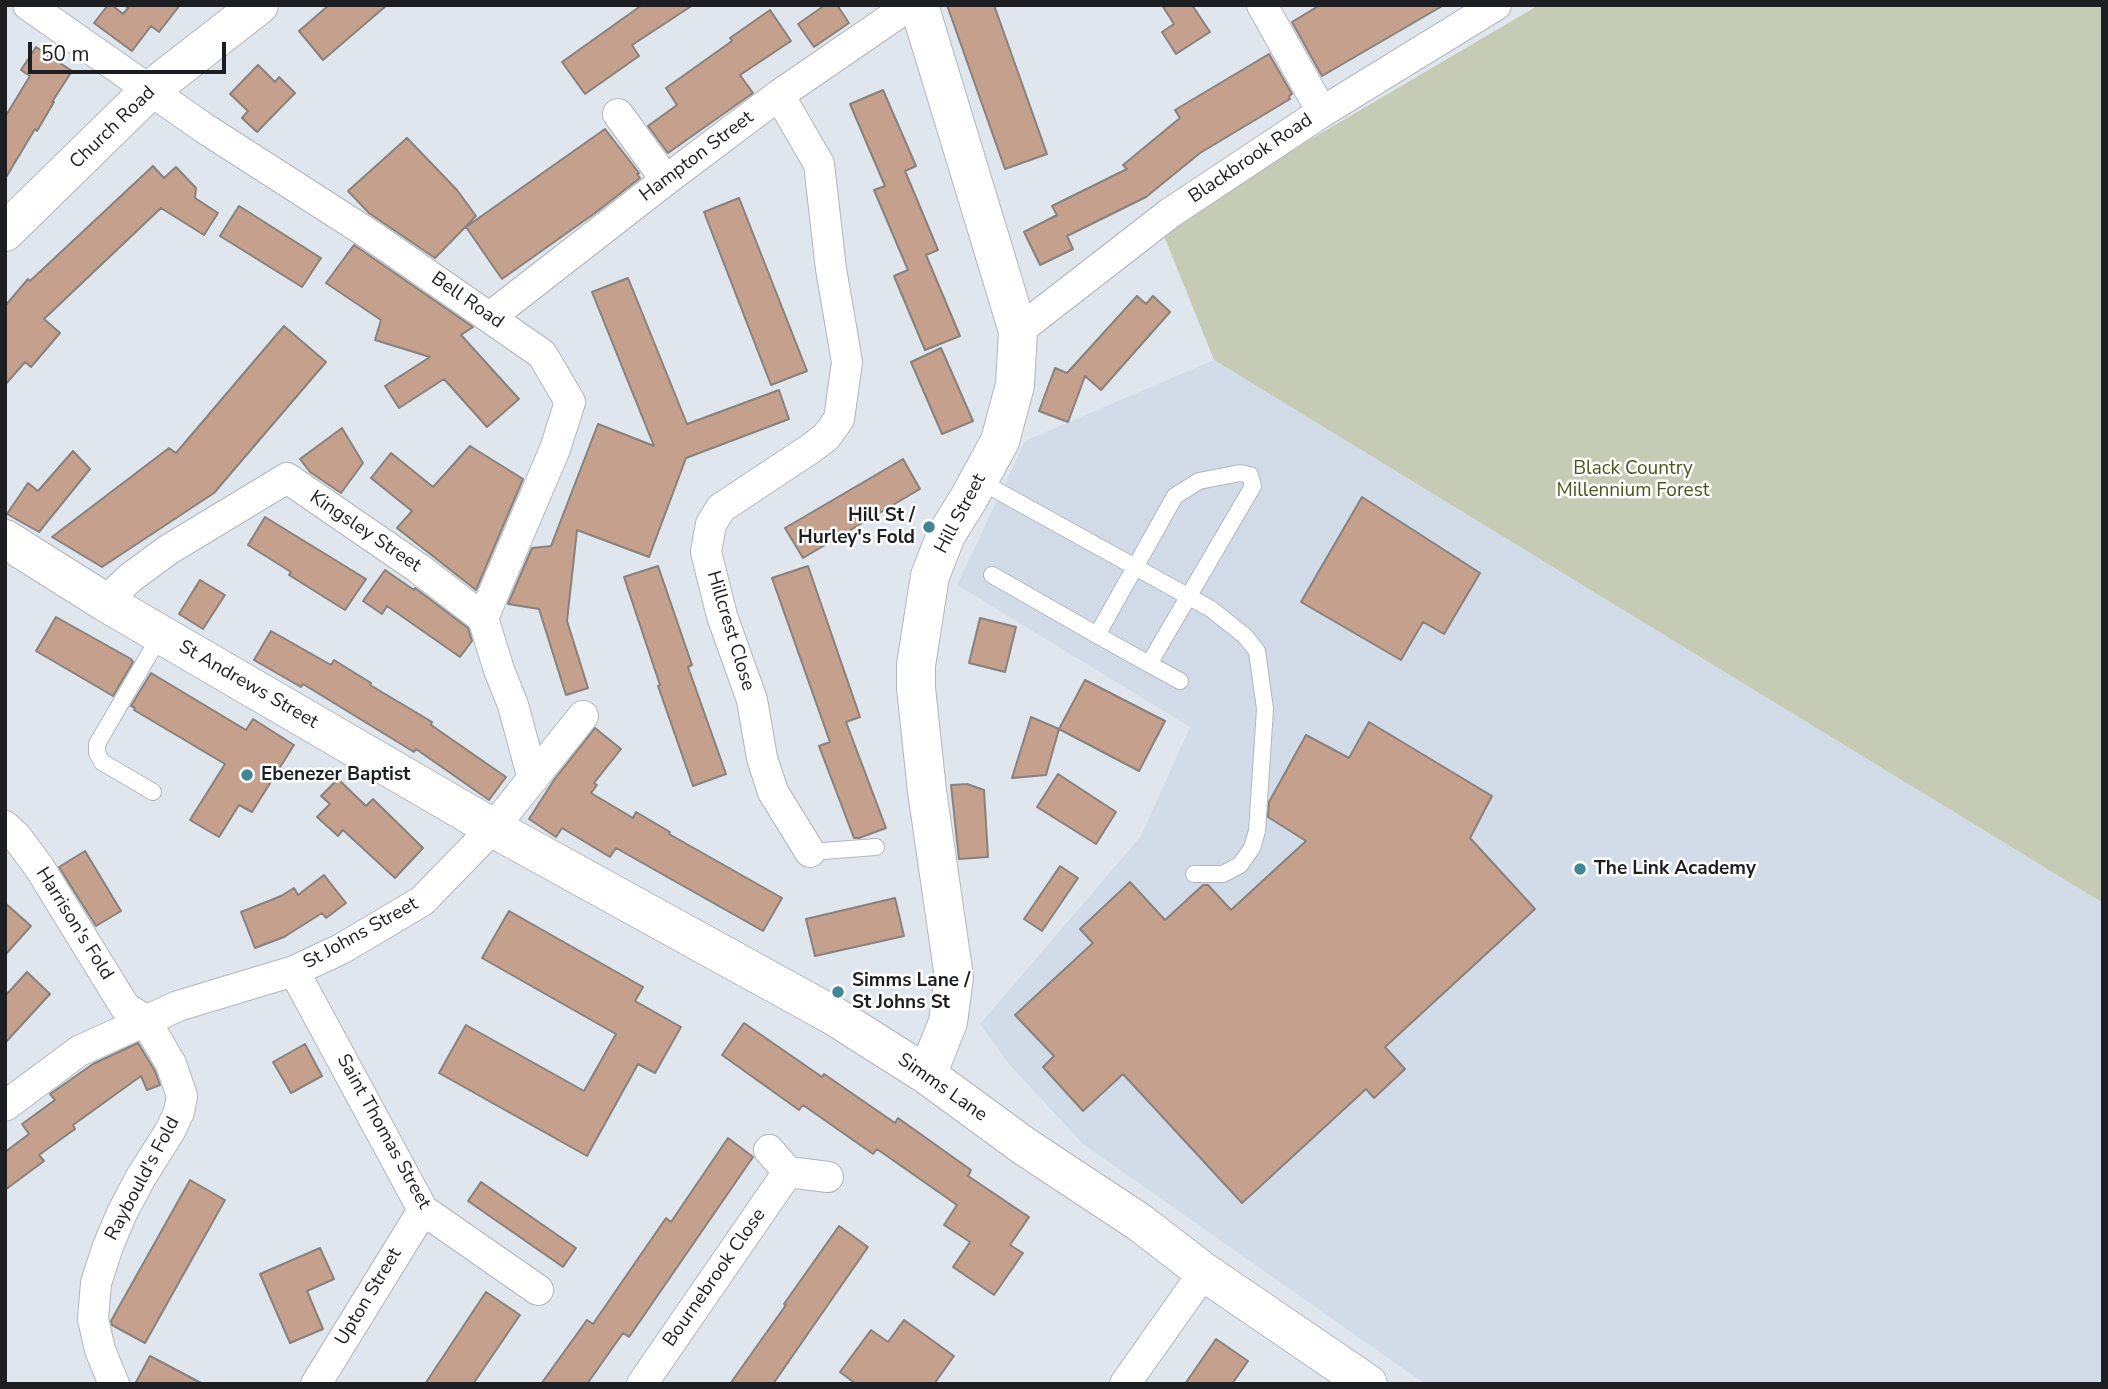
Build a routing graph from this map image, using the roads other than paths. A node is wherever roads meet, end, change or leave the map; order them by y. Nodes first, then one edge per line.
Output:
1 (28, 5) edge
2 (259, 5) edge
3 (910, 5) edge
4 (919, 5) edge
5 (1262, 5) edge
6 (1496, 5) edge
7 (150, 90) junction
8 (779, 95) junction
9 (1322, 112) junction
10 (618, 114) dead end
11 (666, 180) junction
12 (5, 232) edge
13 (490, 317) junction
14 (1018, 331) junction
15 (978, 480) junction
16 (5, 539) edge
17 (1136, 567) junction
18 (992, 575) dead end
19 (1187, 595) junction
20 (105, 602) junction
21 (483, 618) junction
22 (161, 634) junction
23 (1097, 635) junction
24 (1149, 664) junction
25 (1180, 681) dead end
26 (583, 716) dead end
27 (533, 779) junction
28 (153, 792) dead end
29 (5, 826) edge
30 (493, 828) junction
31 (876, 847) dead end
32 (810, 852) joint
33 (1194, 874) dead end
34 (294, 971) junction
35 (145, 1020) junction
36 (927, 1075) junction
37 (5, 1106) edge
38 (769, 1150) dead end
39 (788, 1172) junction
40 (828, 1177) dead end
41 (423, 1210) junction
42 (1205, 1272) junction
43 (538, 1290) dead end
44 (114, 1384) edge
45 (316, 1384) edge
46 (642, 1384) edge
47 (1125, 1384) edge
48 (1368, 1384) edge

1 - 7 street, Bell Road
2 - 7 street, Church Road
3 - 8 street, Hampton Street
4 - 14 street, Hill Street
5 - 9 street
6 - 9 street, Blackbrook Road
7 - 12 street, Church Road
7 - 13 street, Bell Road
8 - 11 street, Hampton Street
8 - 32 street, Hillcrest Close
9 - 14 street, Blackbrook Road
10 - 11 street
11 - 13 street, Hampton Street
13 - 21 street, Bell Road
14 - 15 street, Hill Street
15 - 17 lane
15 - 36 street, Hill Street
16 - 20 street, St Andrews Street
17 - 19 lane
17 - 19 lane
17 - 23 lane
18 - 23 lane
19 - 24 lane
19 - 33 lane
20 - 21 street, Kingsley Street
20 - 22 street, St Andrews Street
21 - 27 street
22 - 28 lane
22 - 30 street, St Andrews Street
23 - 24 lane
24 - 25 lane
26 - 27 street, St Johns Street
27 - 30 street, St Johns Street
29 - 35 street, Harrison's Fold
30 - 34 street, St Johns Street
30 - 36 street, Simms Lane
31 - 32 lane
34 - 35 street, St Johns Street
34 - 41 street, Saint Thomas Street
35 - 37 street, St Johns Street
35 - 44 street, Raybould's Fold
36 - 42 street, Simms Lane
38 - 39 street
39 - 40 street
39 - 46 street, Bournebrook Close
41 - 43 street, Saint Thomas Street
41 - 45 street, Upton Street
42 - 47 street
42 - 48 street, Simms Lane

